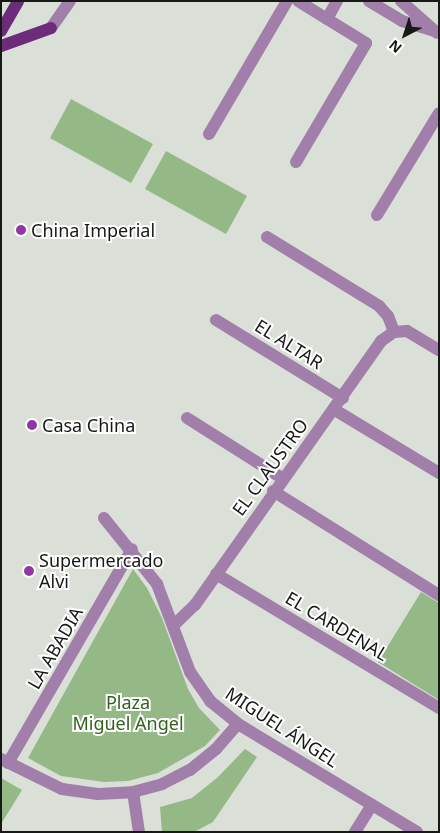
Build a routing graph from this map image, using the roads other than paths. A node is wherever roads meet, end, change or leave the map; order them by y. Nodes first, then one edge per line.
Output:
1 (18, 1) edge
2 (70, 1) edge
3 (287, 1) edge
4 (298, 1) edge
5 (337, 1) edge
6 (369, 1) edge
7 (401, 1) edge
8 (327, 19) junction
9 (51, 28) joint
10 (1, 31) edge
11 (436, 32) edge
12 (1, 46) edge
13 (439, 113) edge
14 (208, 134) dead end
15 (296, 162) dead end
16 (378, 215) dead end
17 (267, 237) dead end
18 (216, 320) dead end
19 (394, 332) junction
20 (439, 350) edge
21 (343, 398) junction
22 (335, 410) junction
23 (187, 418) dead end
24 (439, 473) edge
25 (282, 478) junction
26 (273, 491) junction
27 (104, 518) dead end
28 (132, 549) junction
29 (216, 574) junction
30 (439, 595) edge
31 (175, 624) junction
32 (439, 708) edge
33 (238, 724) junction
34 (5, 761) edge
35 (133, 792) junction
36 (372, 805) junction
37 (139, 832) edge
38 (356, 832) edge
39 (417, 832) edge

1 - 10 main road
2 - 9 street
3 - 14 street
4 - 8 street
5 - 8 street
6 - 11 street
7 - 11 street
8 - 15 street
9 - 12 main road
13 - 16 street
17 - 19 street
18 - 21 street, EL ALTAR
19 - 20 street
19 - 21 street, EL CLAUSTRO
21 - 22 street, EL CLAUSTRO
22 - 24 street
22 - 25 street, EL CLAUSTRO
23 - 25 street
25 - 26 street, EL CLAUSTRO
26 - 29 street, EL CLAUSTRO
26 - 30 street
27 - 28 street, MIGUEL ÁNGEL
28 - 31 street, MIGUEL ÁNGEL
28 - 34 street, LA ABADIA
29 - 31 street, EL CLAUSTRO
29 - 32 street, EL CARDENAL
31 - 33 street, MIGUEL ÁNGEL
33 - 35 street
33 - 36 street, MIGUEL ÁNGEL
34 - 35 street
35 - 37 street
36 - 38 street
36 - 39 street, MIGUEL ÁNGEL

